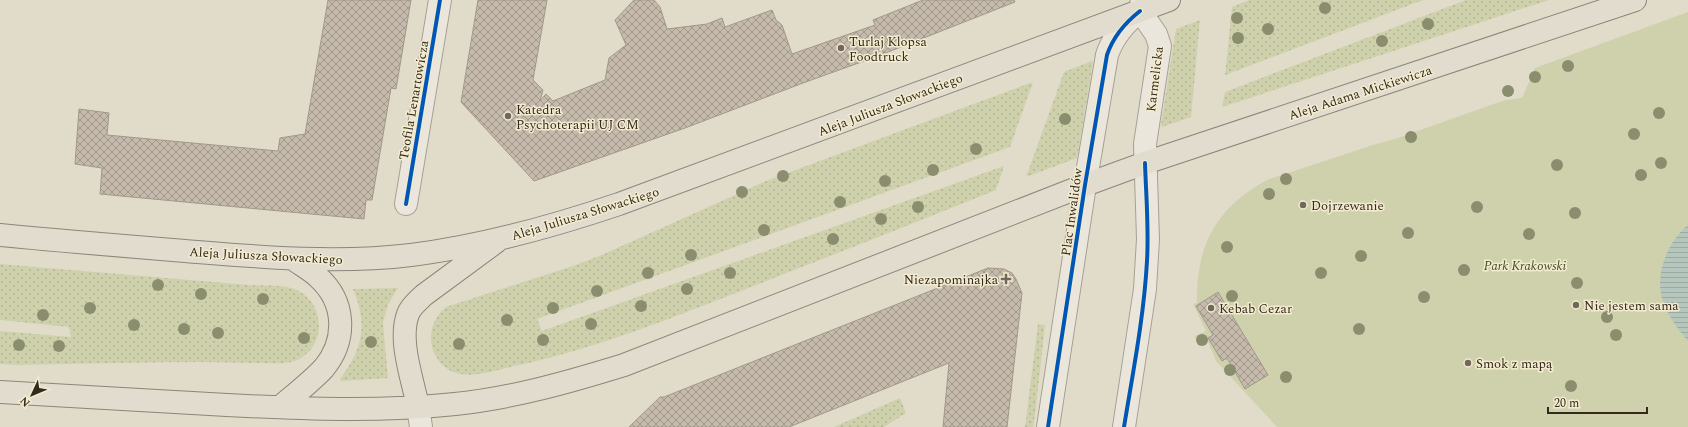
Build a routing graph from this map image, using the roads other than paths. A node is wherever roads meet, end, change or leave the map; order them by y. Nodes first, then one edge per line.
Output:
1 (440, 0) edge
2 (1169, 0) edge
3 (1635, 0) edge
4 (1141, 5) edge
5 (1145, 163) junction
6 (1085, 185) junction
7 (406, 204) dead end
8 (0, 235) edge
9 (501, 238) junction
10 (293, 259) junction
11 (0, 392) edge
12 (280, 407) junction
13 (420, 417) edge
14 (1048, 427) edge
15 (1124, 427) edge

1 - 7 street, Teofila Lenartowicza
2 - 4 main road
3 - 5 main road, Aleja Adama Mickiewicza
4 - 5 street, Karmelicka
4 - 6 street, Plac Inwalidów
4 - 9 main road, Aleja Juliusza Słowackiego
5 - 6 main road, Aleja Adama Mickiewicza
5 - 15 street
6 - 13 main road
6 - 14 street, Plac Inwalidów
8 - 10 main road, Aleja Juliusza Słowackiego
9 - 10 main road, Aleja Juliusza Słowackiego
9 - 13 main road
10 - 12 main road
11 - 12 main road
12 - 13 main road

